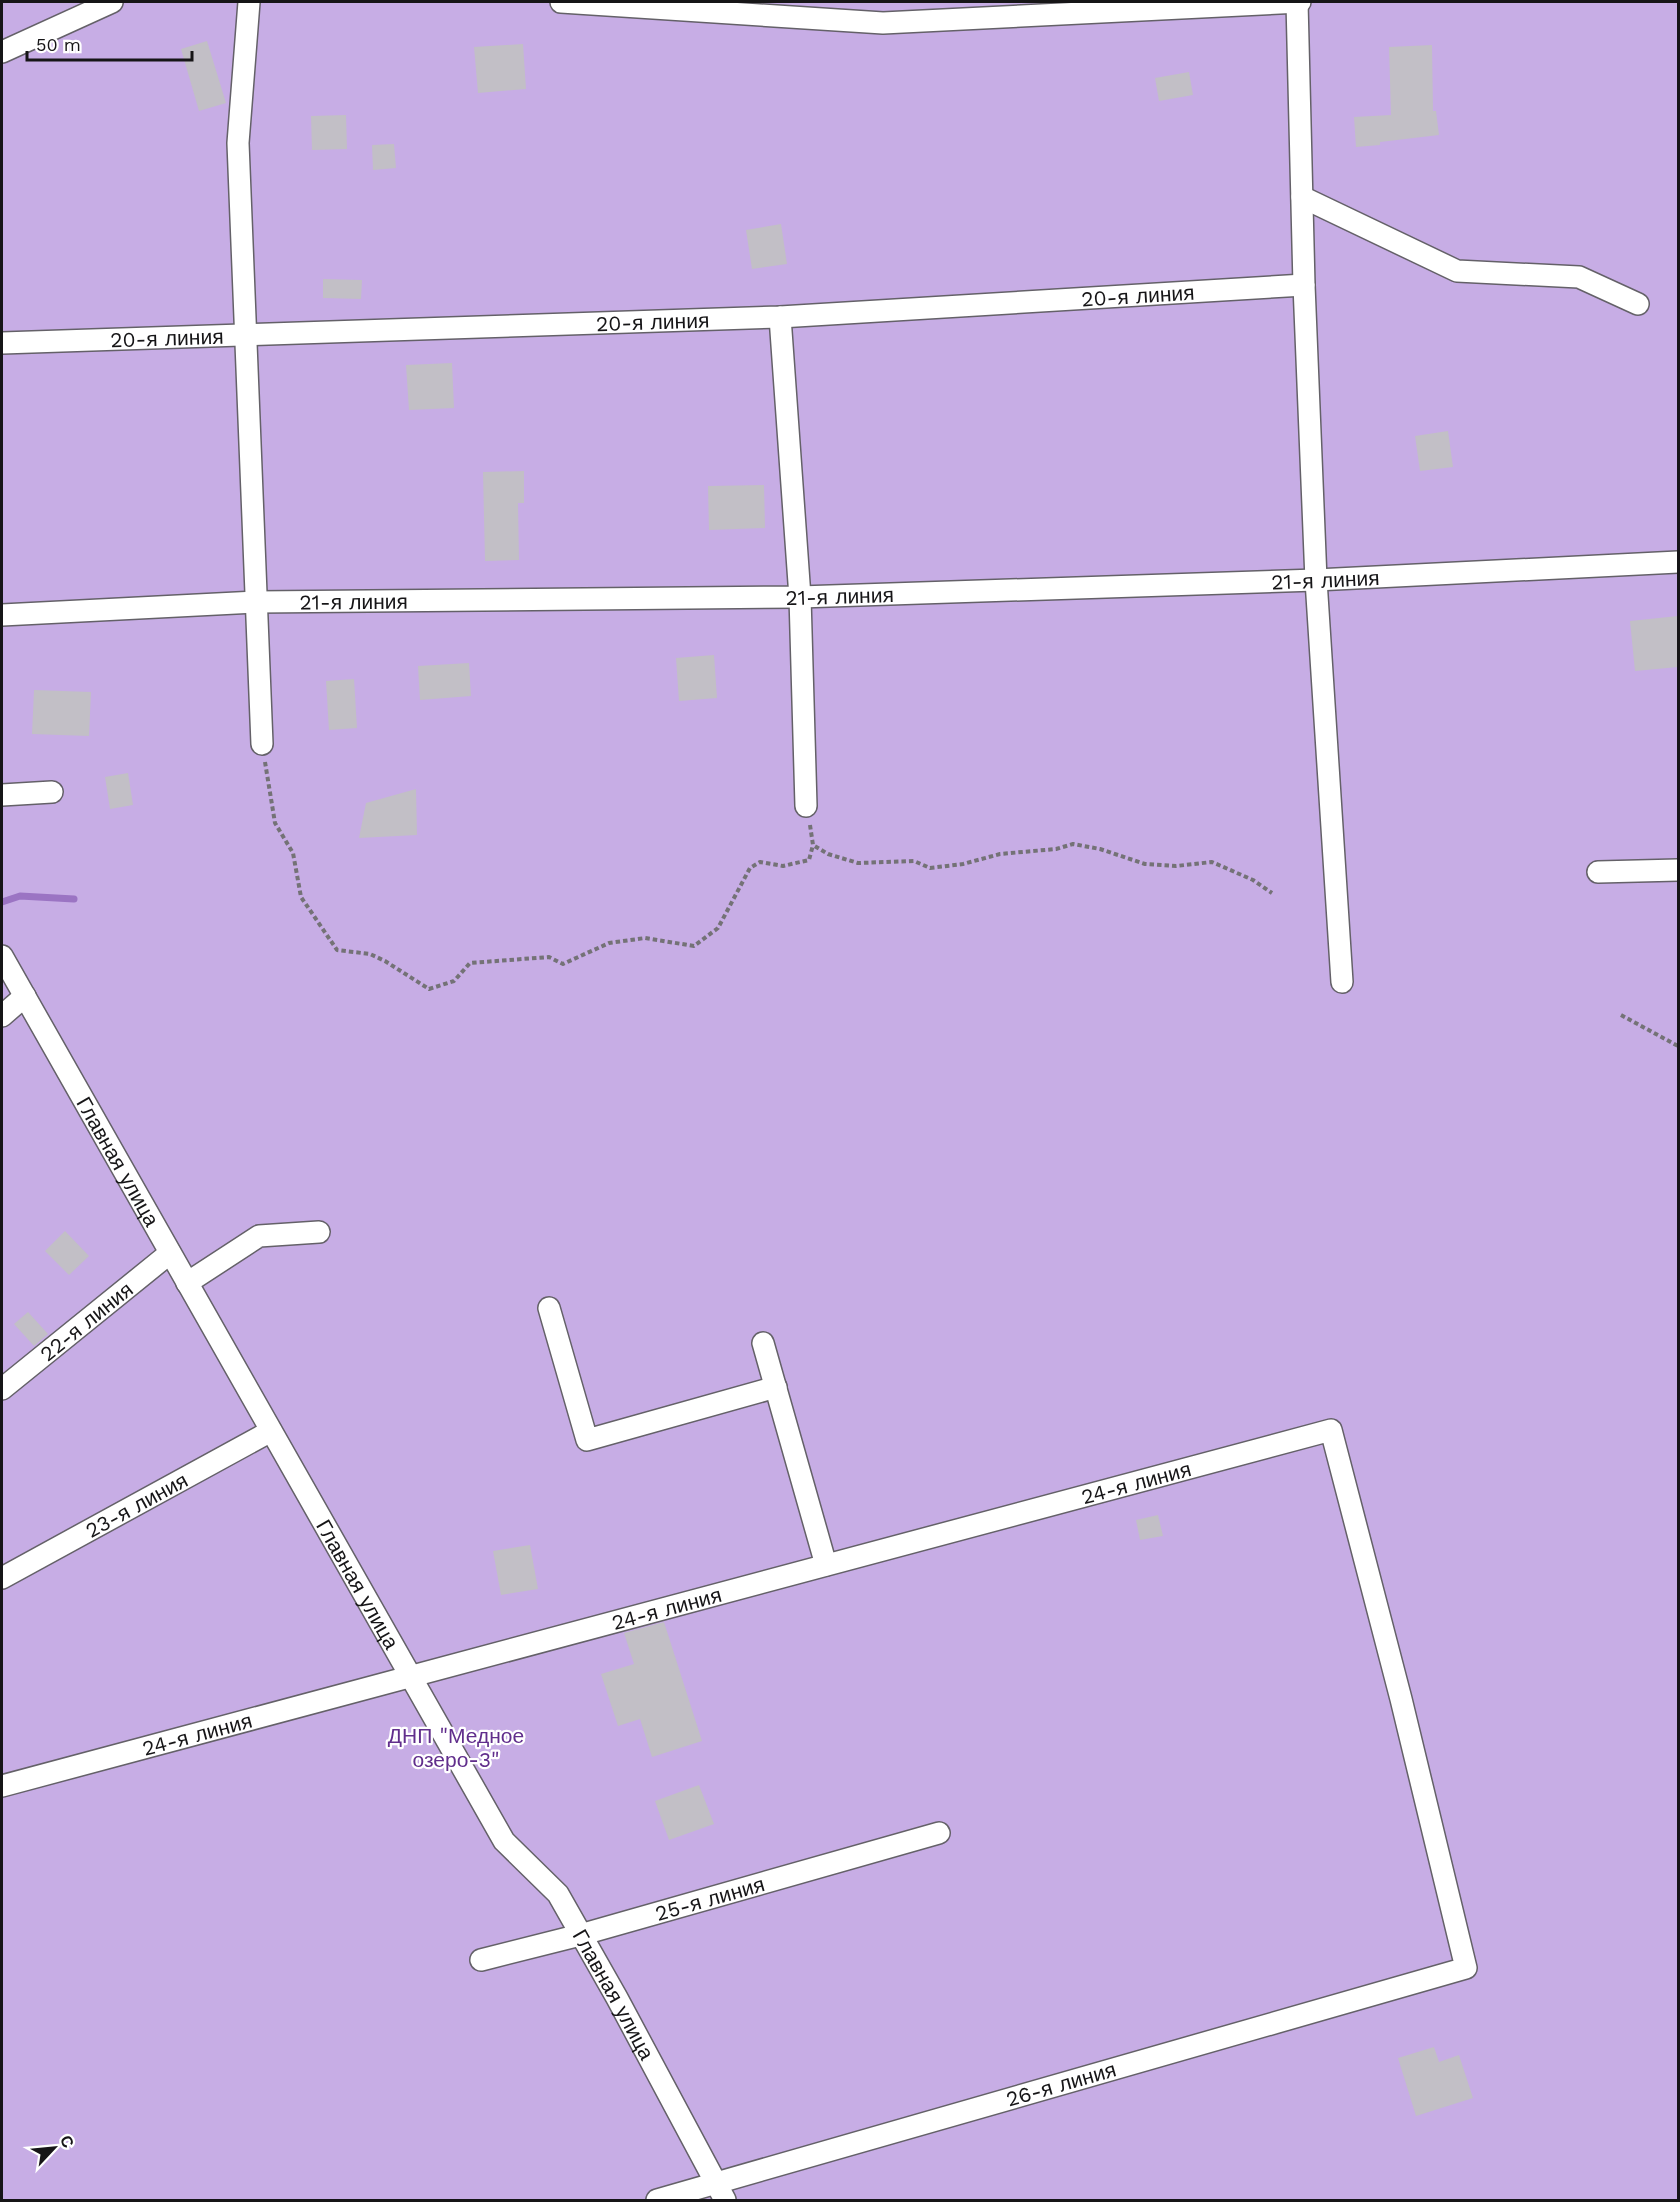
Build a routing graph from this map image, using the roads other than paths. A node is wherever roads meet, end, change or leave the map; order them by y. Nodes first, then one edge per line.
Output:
1 (112, 2) edge
2 (249, 2) edge
3 (561, 2) edge
4 (1298, 2) edge
5 (754, 8) edge
6 (2, 52) edge
7 (1302, 197) junction
8 (1304, 285) junction
9 (1638, 304) dead end
10 (780, 317) junction
11 (245, 335) junction
12 (2, 343) edge
13 (1678, 562) edge
14 (1316, 580) junction
15 (800, 597) junction
16 (256, 602) junction
17 (2, 615) edge
18 (262, 744) road end
19 (52, 792) dead end
20 (2, 795) edge
21 (807, 806) road end
22 (1678, 870) edge
23 (1598, 872) dead end
24 (2, 956) edge
25 (1342, 982) dead end
26 (25, 996) junction
27 (2, 1016) edge
28 (319, 1232) dead end
29 (170, 1252) junction
30 (187, 1283) junction
31 (549, 1308) dead end
32 (763, 1343) dead end
33 (776, 1387) junction
34 (2, 1389) edge
35 (271, 1431) junction
36 (826, 1565) junction
37 (2, 1578) edge
38 (410, 1676) junction
39 (2, 1786) edge
40 (939, 1833) dead end
41 (580, 1935) junction
42 (481, 1960) dead end
43 (1466, 1968) joint
44 (720, 2192) edge
45 (657, 2200) edge

1 - 6 street
2 - 11 street
3 - 5 street
4 - 5 street
4 - 7 street
7 - 8 street
7 - 9 street
8 - 10 street, 20-я линия
8 - 14 street
10 - 11 street, 20-я линия
10 - 15 street
11 - 12 street, 20-я линия
11 - 16 street
13 - 14 street, 21-я линия
14 - 15 street, 21-я линия
14 - 25 street
15 - 16 street, 21-я линия
15 - 21 street
16 - 17 street, 21-я линия
16 - 18 street
19 - 20 street
22 - 23 street
24 - 26 street, Главная улица
26 - 27 street
26 - 29 street, Главная улица
28 - 30 street
29 - 30 street, Главная улица
29 - 34 street, 22-я линия
30 - 35 street, Главная улица
31 - 33 street
32 - 33 street
33 - 36 street
35 - 37 street, 23-я линия
35 - 38 street, Главная улица
36 - 38 street, 24-я линия
36 - 43 street, 24-я линия
38 - 39 street, 24-я линия
38 - 41 street, Главная улица
40 - 41 street, 25-я линия
41 - 42 street, 25-я линия
41 - 44 street, Главная улица
43 - 44 street, 26-я линия
44 - 45 street, 26-я линия

